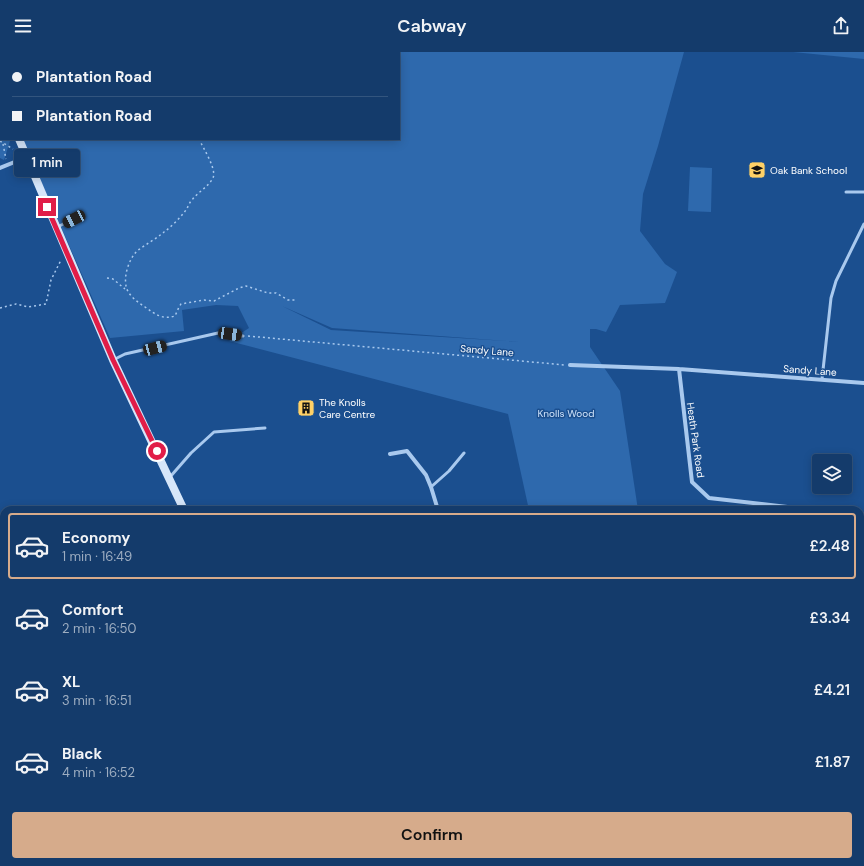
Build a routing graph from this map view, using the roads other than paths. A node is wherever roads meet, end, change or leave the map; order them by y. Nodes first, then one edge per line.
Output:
1 (19, 140) edge
2 (27, 157) junction
3 (0, 168) edge
4 (846, 192) dead end
5 (864, 192) edge
6 (74, 219) dead end
7 (864, 224) edge
8 (56, 228) junction
9 (243, 336) road end
10 (113, 360) junction
11 (570, 366) road end
12 (679, 368) junction
13 (822, 379) junction
14 (864, 382) edge
15 (265, 428) dead end
16 (464, 453) dead end
17 (390, 454) dead end
18 (169, 477) junction
19 (431, 487) junction
20 (182, 506) edge
21 (437, 506) edge
22 (761, 506) edge

1 - 2 street
2 - 3 street
2 - 8 street
4 - 5 lane
6 - 8 lane
7 - 13 lane
8 - 10 street
9 - 10 lane
10 - 18 street
11 - 12 street, Sandy Lane
12 - 13 street, Sandy Lane
12 - 22 street, Heath Park Road
13 - 14 street, Sandy Lane
15 - 18 lane
16 - 19 lane
17 - 19 street
18 - 20 street
19 - 21 street

